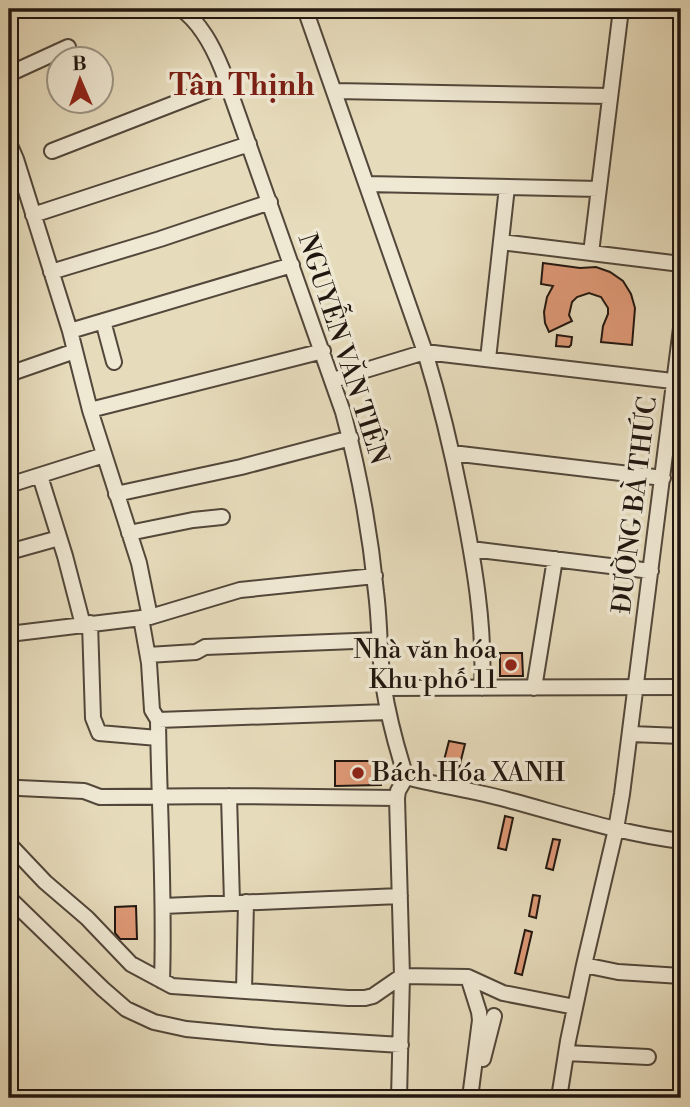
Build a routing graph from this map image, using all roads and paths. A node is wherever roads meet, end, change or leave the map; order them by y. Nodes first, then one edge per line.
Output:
1 (181, 9) edge
2 (305, 9) edge
3 (621, 9) edge
4 (46, 57) edge
5 (9, 74) edge
6 (227, 83) junction
7 (335, 92) junction
8 (610, 96) junction
9 (9, 143) edge
10 (249, 144) junction
11 (52, 151) dead end
12 (367, 184) junction
13 (507, 187) junction
14 (599, 190) junction
15 (270, 202) junction
16 (33, 215) junction
17 (501, 242) junction
18 (591, 253) junction
19 (681, 264) edge
20 (292, 265) junction
21 (51, 272) junction
22 (103, 321) junction
23 (681, 328) edge
24 (70, 331) junction
25 (75, 351) junction
26 (323, 351) junction
27 (425, 352) junction
28 (488, 359) junction
29 (114, 362) dead end
30 (9, 374) edge
31 (333, 380) junction
32 (678, 381) edge
33 (90, 410) junction
34 (351, 438) junction
35 (452, 453) junction
36 (104, 455) junction
37 (40, 476) junction
38 (663, 478) junction
39 (9, 485) edge
40 (116, 494) junction
41 (222, 517) dead end
42 (129, 533) junction
43 (59, 538) junction
44 (471, 549) junction
45 (9, 552) edge
46 (555, 559) junction
47 (651, 571) junction
48 (375, 576) junction
49 (146, 617) junction
50 (86, 624) junction
51 (9, 634) edge
52 (380, 640) junction
53 (148, 655) junction
54 (637, 687) junction
55 (681, 687) edge
56 (384, 688) junction
57 (482, 688) junction
58 (534, 688) junction
59 (388, 712) junction
60 (158, 720) junction
61 (631, 734) junction
62 (681, 736) edge
63 (158, 738) junction
64 (405, 777) junction
65 (19, 788) dead end
66 (229, 796) junction
67 (159, 797) junction
68 (397, 798) junction
69 (616, 829) junction
70 (681, 841) edge
71 (9, 844) edge
72 (400, 896) junction
73 (9, 898) edge
74 (239, 902) junction
75 (163, 906) junction
76 (584, 965) junction
77 (402, 976) junction
78 (468, 976) junction
79 (681, 976) edge
80 (162, 981) junction
81 (244, 991) junction
82 (575, 1007) junction
83 (494, 1016) dead end
84 (401, 1045) junction
85 (566, 1053) junction
86 (648, 1057) dead end
87 (476, 1062) junction
88 (399, 1098) edge
89 (470, 1098) edge
90 (559, 1098) edge

1 - 6 street, NGUYỄN VĂN TIÊN
2 - 7 street
3 - 8 street
4 - 5 street
6 - 10 street, NGUYỄN VĂN TIÊN
6 - 11 street
7 - 8 street
7 - 12 street
8 - 14 street
9 - 16 street
10 - 15 street, NGUYỄN VĂN TIÊN
10 - 16 street
12 - 13 street
12 - 27 street
13 - 14 street
13 - 17 street
14 - 18 street
15 - 20 street, NGUYỄN VĂN TIÊN
15 - 21 street
16 - 21 street
17 - 18 street
17 - 28 street
18 - 19 street
20 - 22 street
20 - 26 street, NGUYỄN VĂN TIÊN
21 - 24 street
22 - 24 street
22 - 29 street
23 - 32 street, ĐƯỜNG BÀ THỨC
24 - 25 street
25 - 30 street
25 - 33 street
26 - 31 street, NGUYỄN VĂN TIÊN
26 - 33 street
27 - 28 street
27 - 31 street
27 - 35 street
28 - 32 street
31 - 34 street, NGUYỄN VĂN TIÊN
32 - 38 street, ĐƯỜNG BÀ THỨC
33 - 36 street
34 - 40 street
34 - 48 street, NGUYỄN VĂN TIÊN
35 - 38 street
35 - 44 street
36 - 37 street
36 - 40 street
37 - 39 street
37 - 43 street
38 - 47 street, ĐƯỜNG BÀ THỨC
40 - 42 street
41 - 42 street
42 - 49 street
43 - 45 street
43 - 50 street
44 - 46 street
44 - 57 street
46 - 47 street
46 - 58 street
47 - 54 street, ĐƯỜNG BÀ THỨC
48 - 49 street
48 - 52 street, NGUYỄN VĂN TIÊN
49 - 50 street
49 - 53 street
50 - 51 street
50 - 63 street
52 - 53 street
52 - 56 street, NGUYỄN VĂN TIÊN
53 - 60 street
54 - 55 street
54 - 58 street
54 - 61 street, ĐƯỜNG BÀ THỨC
56 - 57 street
56 - 59 street, NGUYỄN VĂN TIÊN
57 - 58 street
59 - 60 street
59 - 64 street, NGUYỄN VĂN TIÊN
60 - 63 street
61 - 62 street
61 - 69 street, ĐƯỜNG BÀ THỨC
63 - 67 street
64 - 68 street
64 - 69 street
65 - 67 street
66 - 67 street
66 - 68 street
66 - 74 street
67 - 75 street
68 - 72 street
69 - 70 street
69 - 76 street, ĐƯỜNG BÀ THỨC
71 - 80 street
72 - 74 street
72 - 77 street
73 - 84 street
74 - 75 street
74 - 81 street
75 - 80 street
76 - 79 street
76 - 82 street, ĐƯỜNG BÀ THỨC
77 - 78 street
77 - 81 street
77 - 84 street
78 - 82 street
78 - 87 street
80 - 81 street
82 - 85 street, ĐƯỜNG BÀ THỨC
83 - 87 street
84 - 88 street
85 - 86 street
85 - 90 street, ĐƯỜNG BÀ THỨC
87 - 89 street

